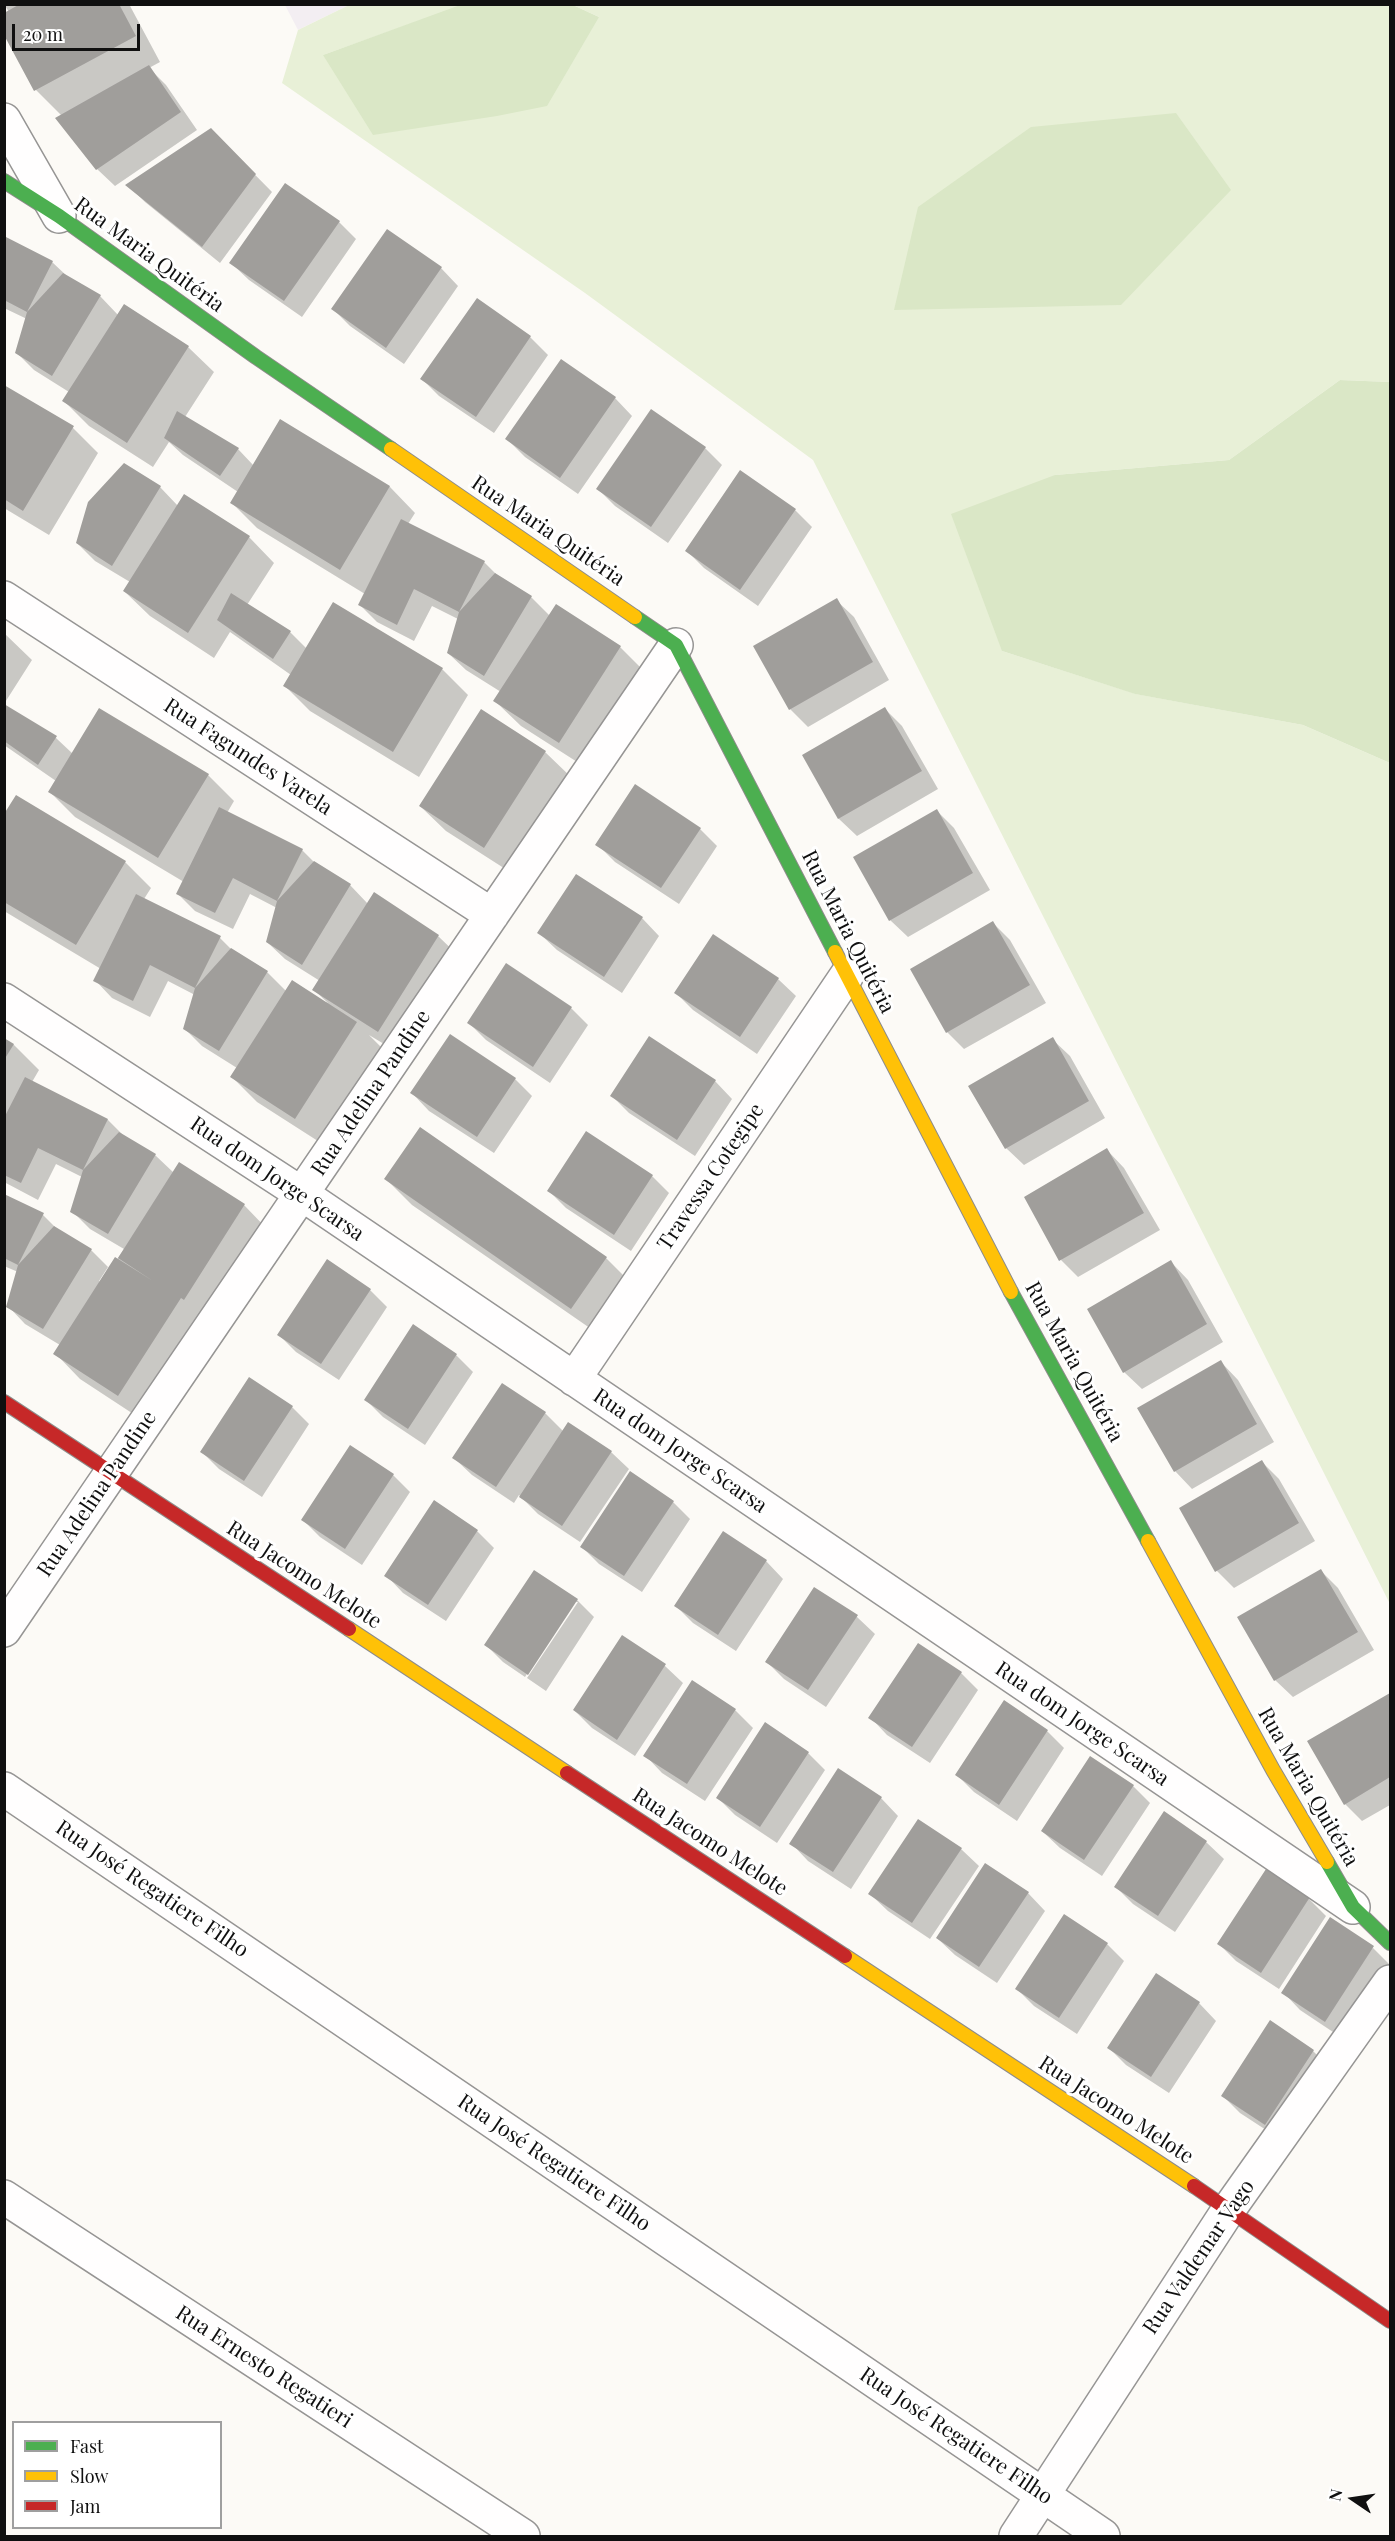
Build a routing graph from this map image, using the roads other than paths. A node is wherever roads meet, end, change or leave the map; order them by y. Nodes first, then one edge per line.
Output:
1 (4, 120) edge
2 (4, 181) edge
3 (59, 216) junction
4 (4, 598) edge
5 (676, 645) junction
6 (492, 915) junction
7 (847, 975) junction
8 (4, 1000) edge
9 (302, 1194) junction
10 (574, 1379) junction
11 (4, 1402) edge
12 (111, 1473) junction
13 (4, 1630) edge
14 (4, 1789) edge
15 (1353, 1907) junction
16 (1390, 1943) edge
17 (1390, 1982) edge
18 (4, 2197) edge
19 (1229, 2209) junction
20 (1390, 2321) edge
21 (1042, 2496) junction
22 (523, 2536) edge
23 (1016, 2536) edge
24 (1103, 2536) edge

1 - 3 street
2 - 3 street, Rua Maria Quitéria
3 - 5 street, Rua Maria Quitéria
4 - 6 street, Rua Fagundes Varela
5 - 6 street, Rua Adelina Pandine
5 - 7 street, Rua Maria Quitéria
6 - 9 street, Rua Adelina Pandine
7 - 10 street, Travessa Cotegipe
7 - 15 street, Rua Maria Quitéria
8 - 9 street, Rua dom Jorge Scarsa
9 - 10 street, Rua dom Jorge Scarsa
9 - 12 street, Rua Adelina Pandine
10 - 15 street, Rua dom Jorge Scarsa
11 - 12 street, Rua Jacomo Melote
12 - 13 street, Rua Adelina Pandine
12 - 19 street, Rua Jacomo Melote
14 - 21 street, Rua José Regatiere Filho
15 - 16 street, Rua Maria Quitéria
17 - 19 street, Rua Valdemar Vago
18 - 22 street, Rua Ernesto Regatieri
19 - 20 street, Rua Jacomo Melote
19 - 21 street, Rua Valdemar Vago
21 - 23 street, Rua Valdemar Vago
21 - 24 street, Rua José Regatiere Filho

